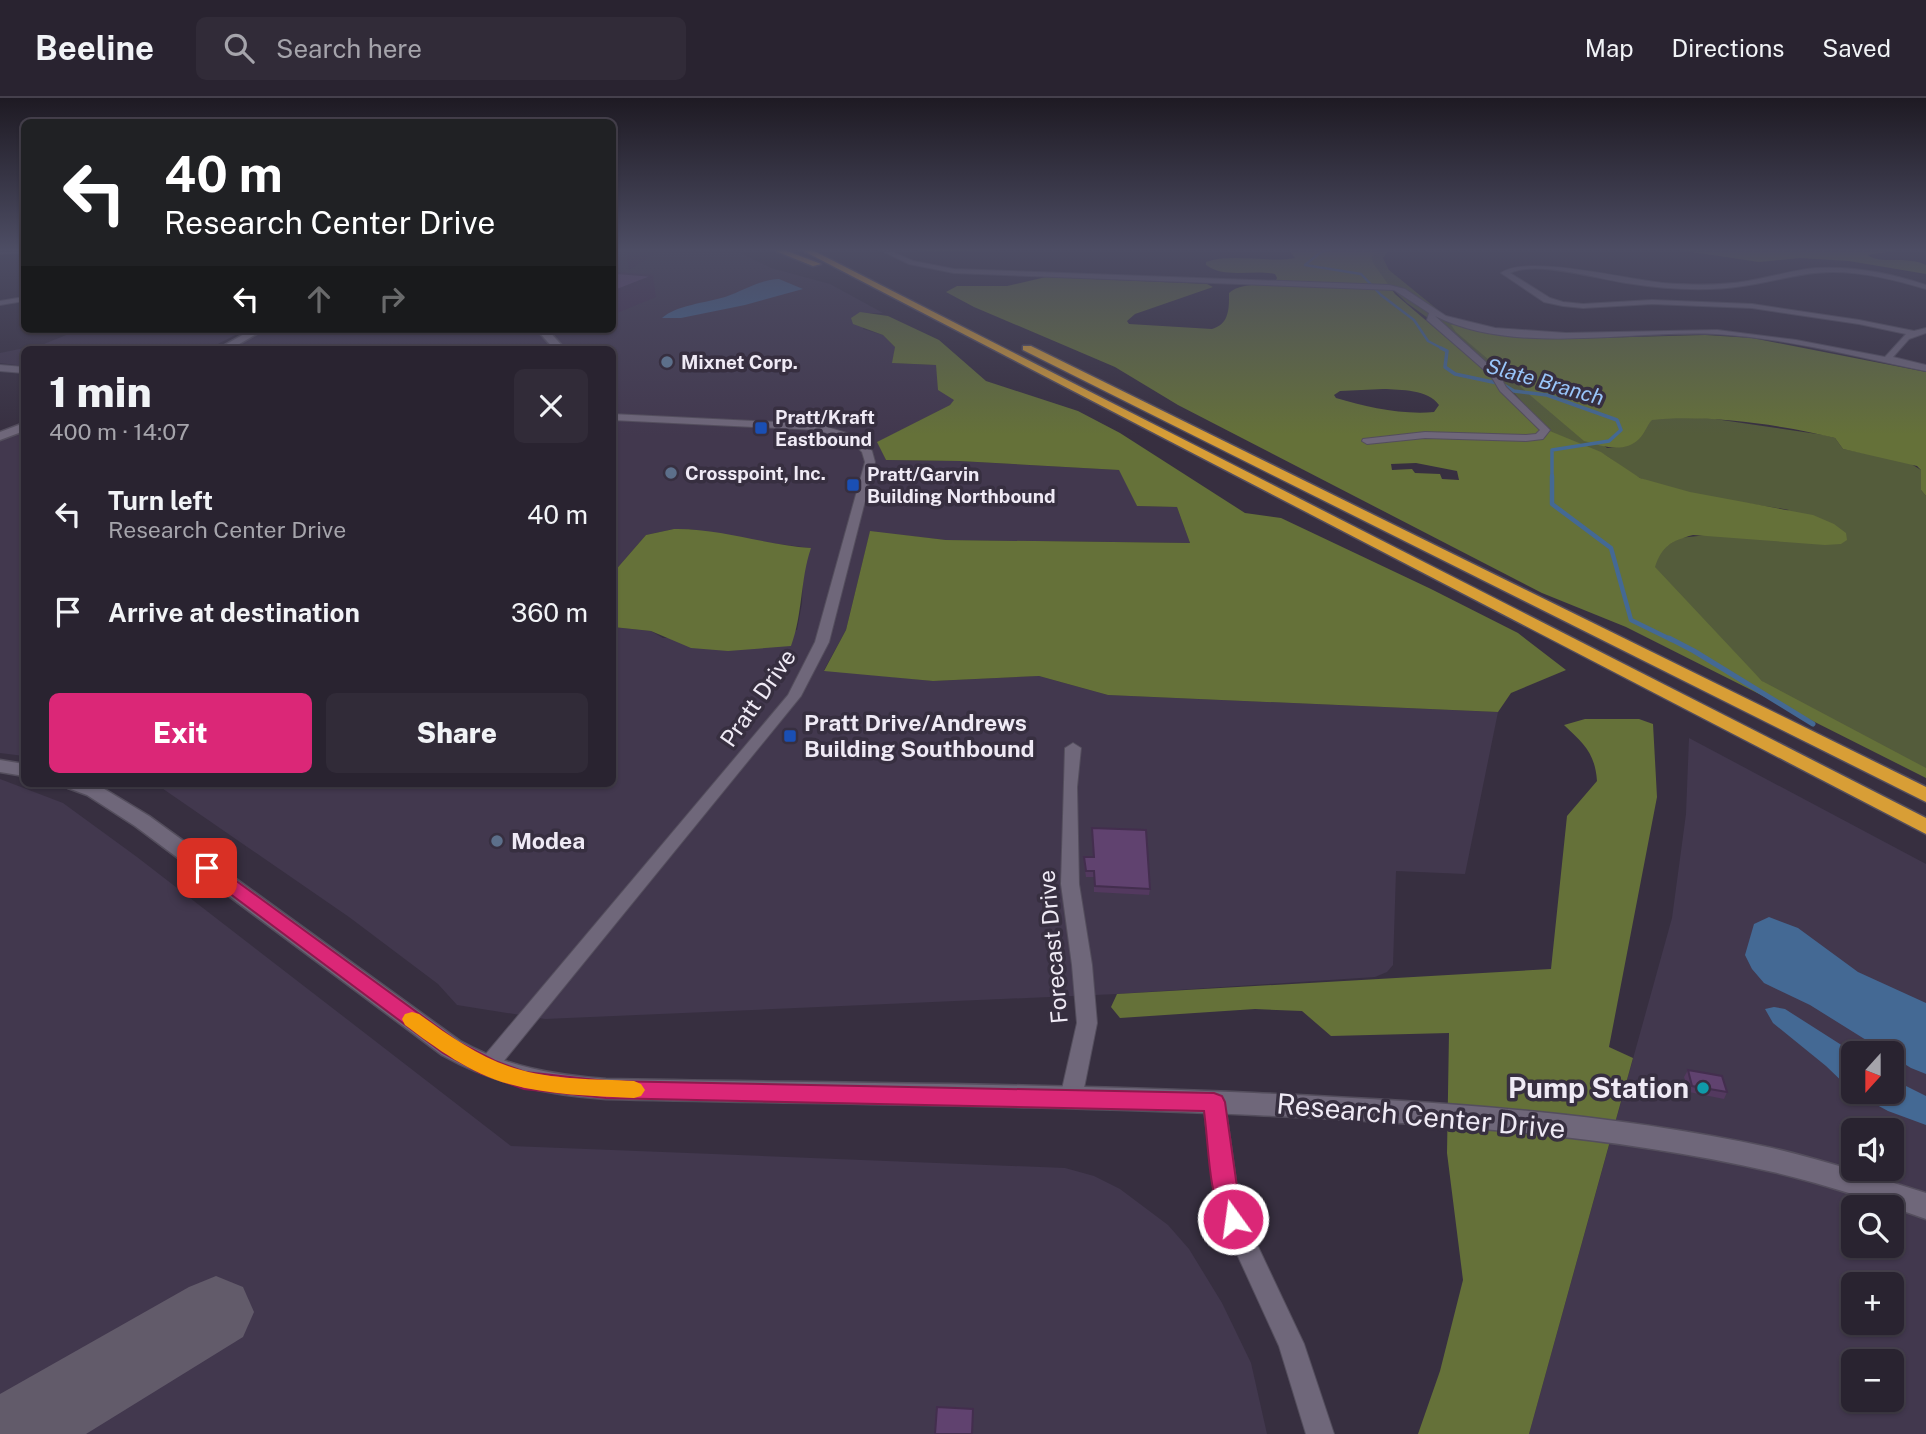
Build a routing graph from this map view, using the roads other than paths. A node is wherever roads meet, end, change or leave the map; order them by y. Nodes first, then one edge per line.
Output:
1 (924, 310) edge
2 (952, 310) edge
3 (1430, 310) edge
4 (1785, 310) edge
5 (955, 312) dead end
6 (1434, 313) junction
7 (1926, 330) edge
8 (253, 333) edge
9 (545, 333) edge
10 (1914, 335) junction
11 (1017, 342) dead end
12 (228, 346) edge
13 (557, 346) edge
14 (1891, 361) junction
15 (0, 368) edge
16 (1926, 368) edge
17 (21, 370) edge
18 (616, 417) edge
19 (21, 429) edge
20 (0, 436) edge
21 (1367, 441) dead end
22 (1073, 748) dead end
23 (0, 766) edge
24 (21, 770) edge
25 (83, 787) edge
26 (1926, 795) edge
27 (1926, 827) edge
28 (487, 1067) junction
29 (1071, 1098) junction
30 (1214, 1102) junction
31 (1926, 1206) edge
32 (1320, 1434) edge

1 - 27 highway
2 - 5 highway
3 - 6 street
4 - 10 street
6 - 14 street
6 - 21 street
7 - 10 street
8 - 12 main road
9 - 13 main road
10 - 14 street
11 - 26 highway
14 - 16 street
15 - 17 street
18 - 28 street, Pratt Drive
19 - 20 main road
22 - 29 street, Forecast Drive
23 - 24 main road
25 - 28 main road, Research Center Drive
28 - 29 main road, Research Center Drive
29 - 30 main road, Research Center Drive
30 - 31 main road, Research Center Drive
30 - 32 street

